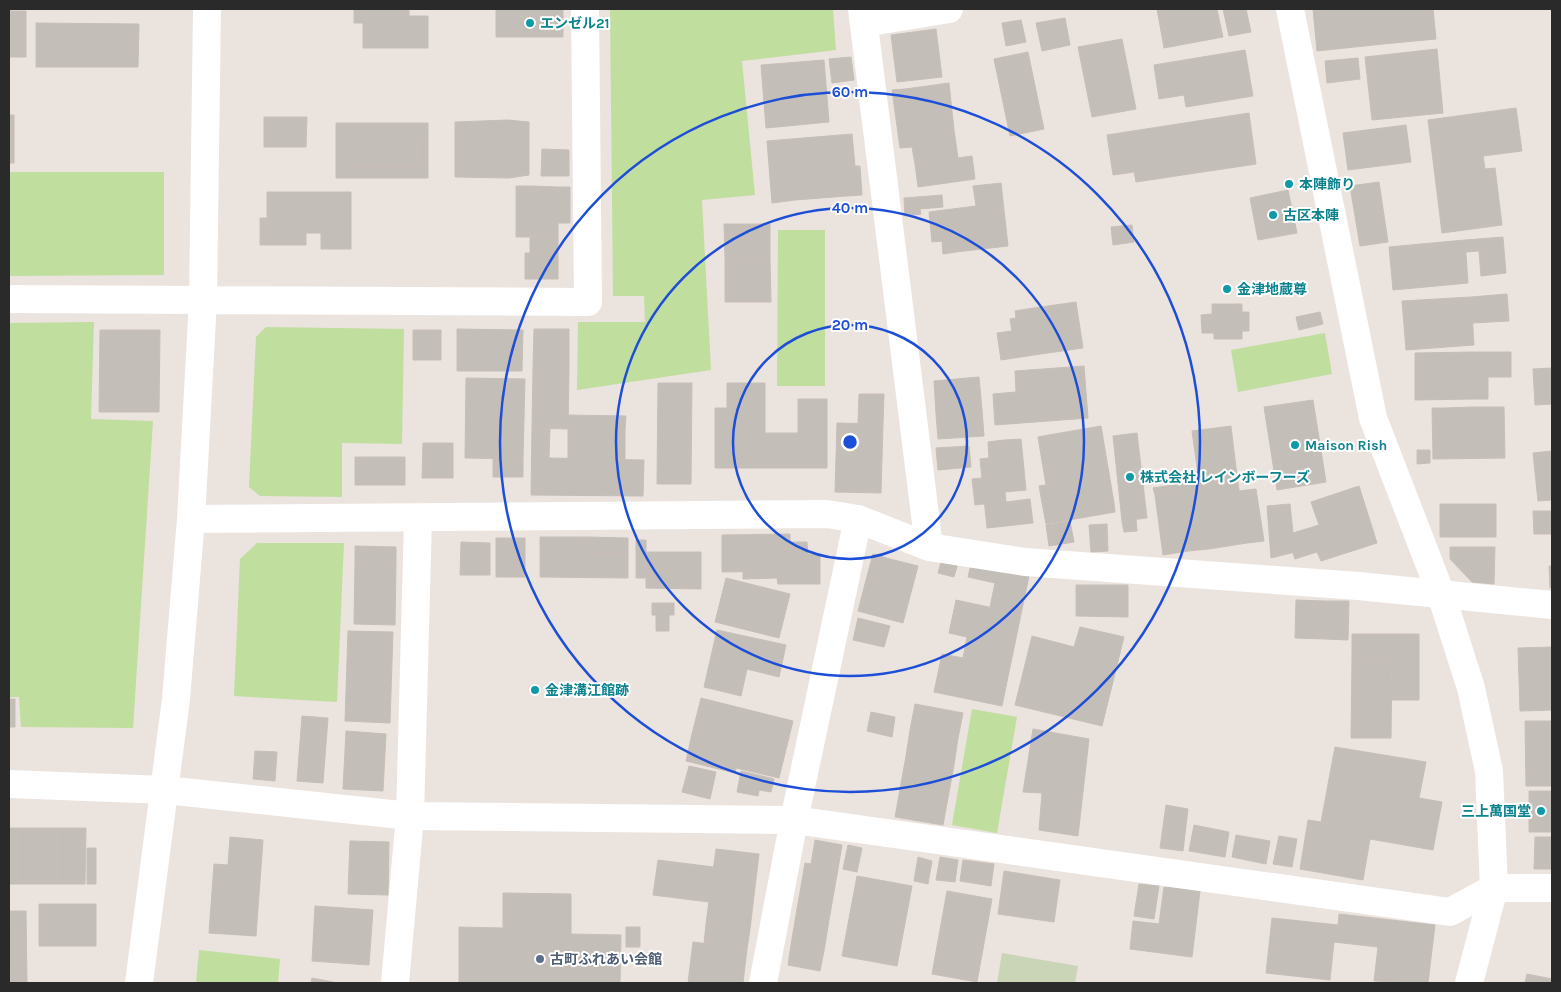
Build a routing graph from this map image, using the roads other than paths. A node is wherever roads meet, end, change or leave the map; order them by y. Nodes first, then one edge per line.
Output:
1 (207, 9) edge
2 (585, 9) edge
3 (949, 9) edge
4 (1290, 9) edge
5 (863, 16) edge
6 (9, 299) edge
7 (203, 300) junction
8 (418, 518) junction
9 (191, 519) junction
10 (858, 519) junction
11 (928, 547) junction
12 (1440, 594) junction
13 (1552, 605) edge
14 (9, 784) edge
15 (165, 790) junction
16 (410, 816) junction
17 (794, 820) junction
18 (1494, 888) junction
19 (1552, 888) edge
20 (139, 983) edge
21 (395, 983) edge
22 (762, 983) edge
23 (1469, 983) edge

1 - 7 street
2 - 7 street
3 - 5 street
4 - 12 street
5 - 11 street
6 - 7 street
7 - 9 street
8 - 9 street
8 - 10 street
8 - 16 street
9 - 15 street
10 - 11 street
10 - 17 street
11 - 12 street
12 - 13 street
12 - 18 street
14 - 15 street
15 - 16 street
15 - 20 street
16 - 17 street
16 - 21 street
17 - 18 street
17 - 22 street
18 - 19 street
18 - 23 street

